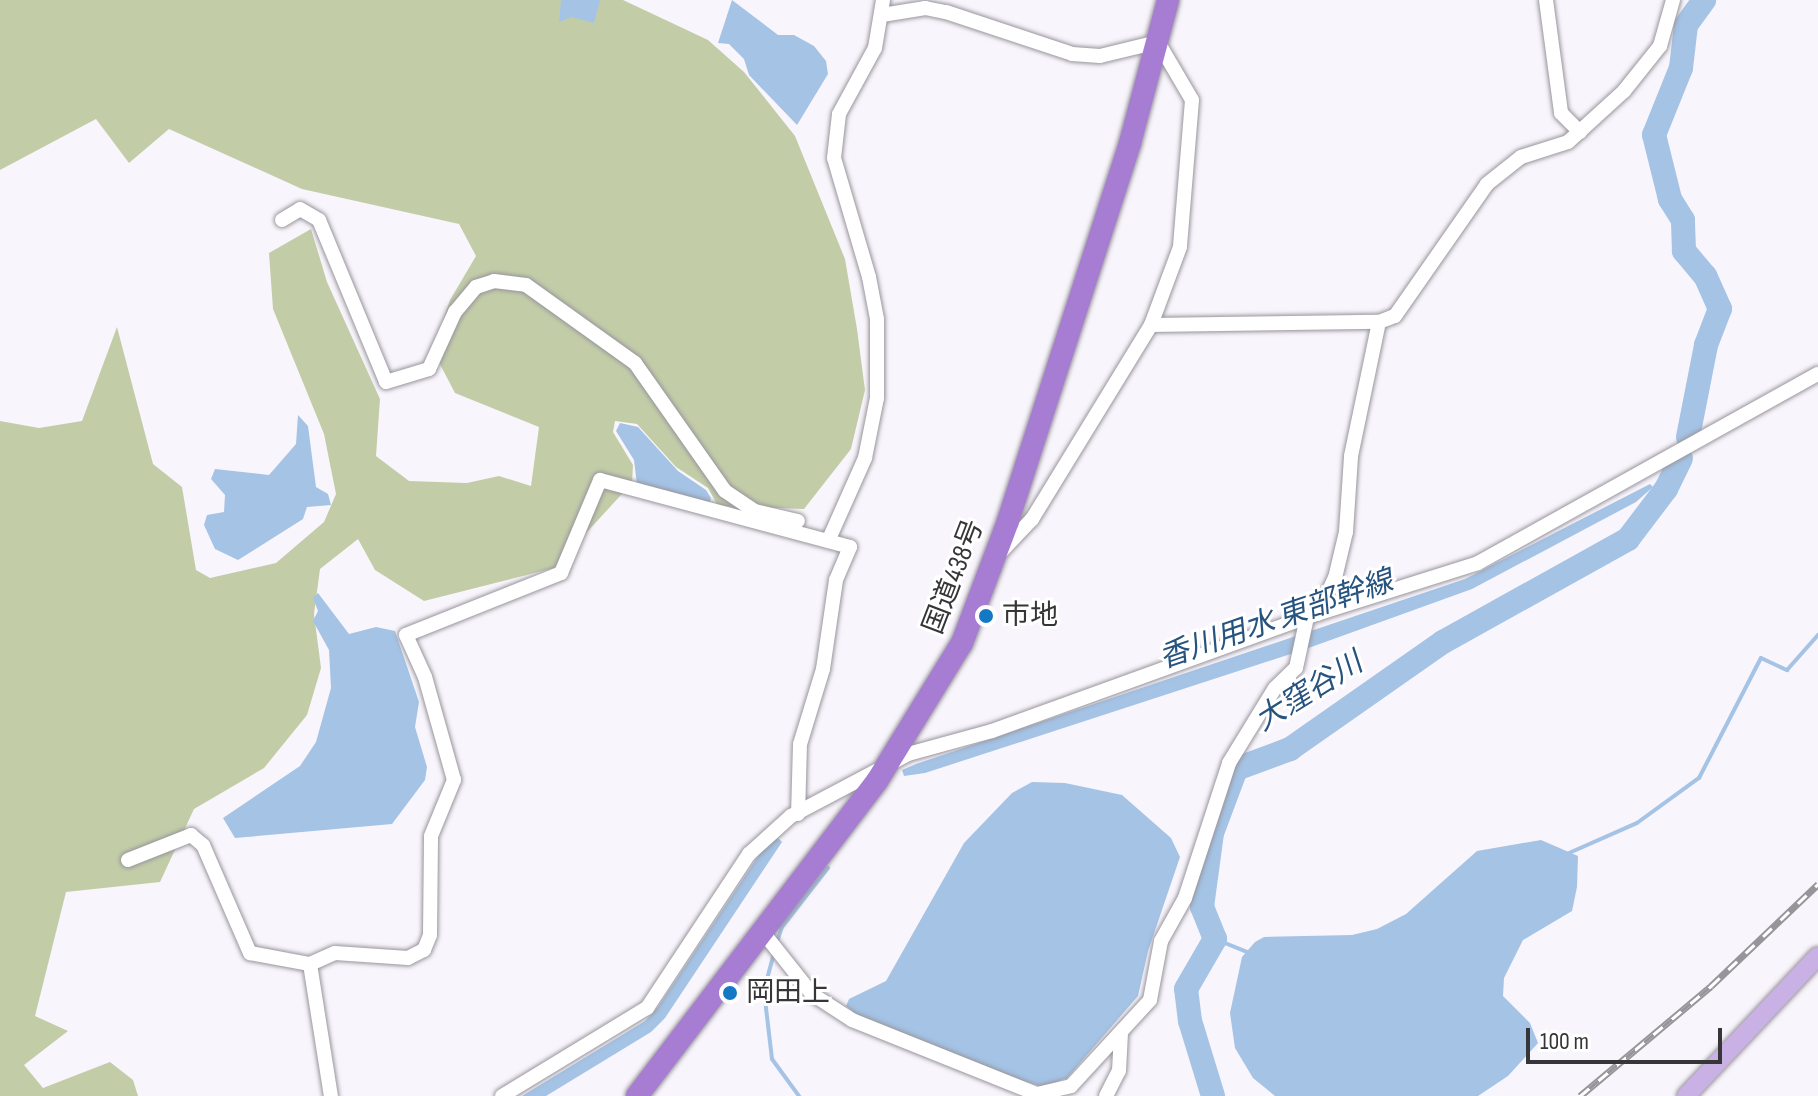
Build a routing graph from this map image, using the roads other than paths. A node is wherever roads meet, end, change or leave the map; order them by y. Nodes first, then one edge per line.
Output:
1 (1168, 0) edge
2 (1546, 0) edge
3 (1673, 0) edge
4 (882, 7) edge
5 (1158, 42) junction
6 (1580, 132) junction
7 (282, 220) dead end
8 (1379, 322) junction
9 (1151, 325) junction
10 (1818, 374) edge
11 (822, 537) junction
12 (996, 556) junction
13 (1310, 619) junction
14 (887, 766) junction
15 (798, 814) junction
16 (128, 860) dead end
17 (771, 940) junction
18 (1818, 956) edge
19 (310, 964) junction
20 (1121, 1034) junction
21 (331, 1096) edge
22 (502, 1096) edge
23 (637, 1096) edge
24 (1106, 1096) edge
25 (1686, 1096) edge

1 - 5 highway, 国道438号
2 - 6 street
3 - 6 street
4 - 5 street
4 - 11 street
5 - 9 street
5 - 12 highway, 国道438号
6 - 8 street
7 - 11 street
8 - 9 street
8 - 13 street
9 - 12 street
10 - 13 street
11 - 15 street
11 - 19 street
12 - 14 highway, 国道438号
13 - 14 street
13 - 20 street
14 - 15 street
14 - 17 highway, 国道438号
15 - 22 street
16 - 19 street
17 - 20 street
17 - 23 highway, 国道438号
18 - 25 main road
19 - 21 street
20 - 24 street

